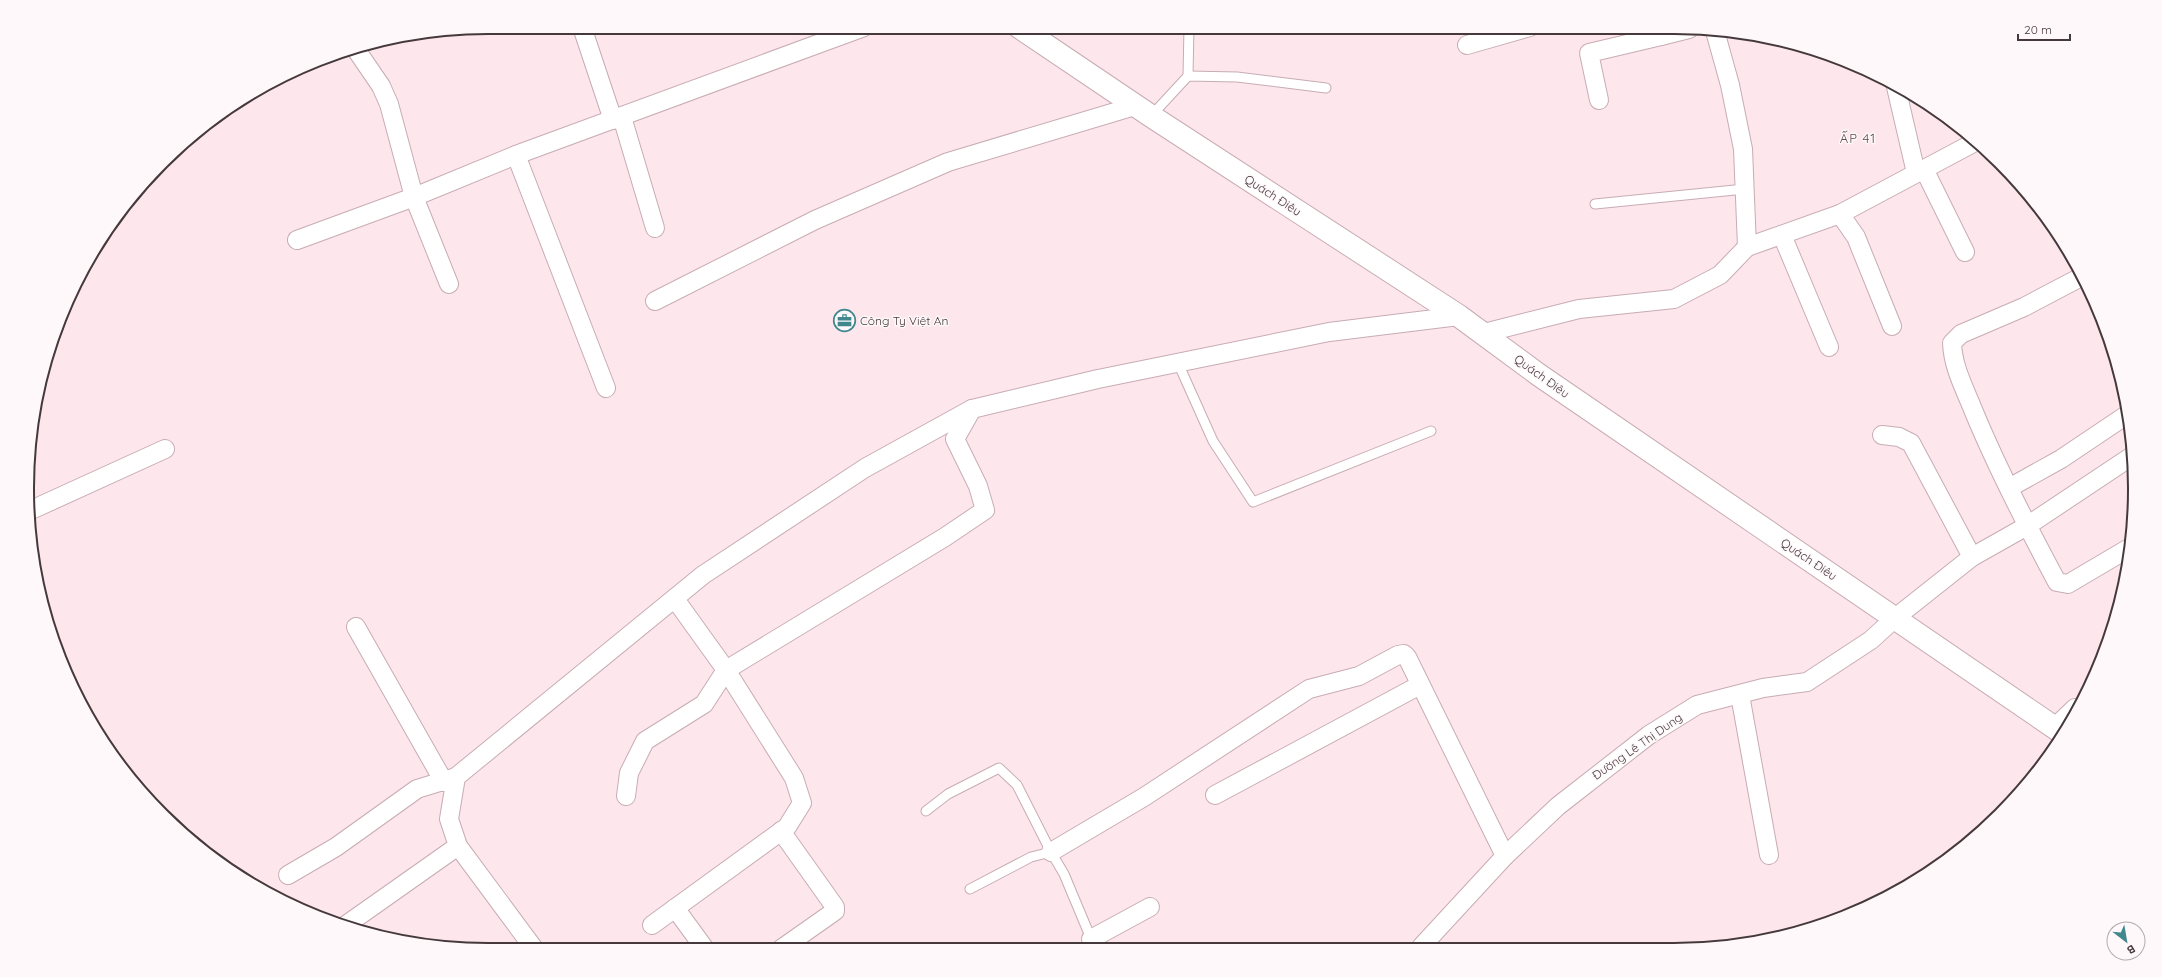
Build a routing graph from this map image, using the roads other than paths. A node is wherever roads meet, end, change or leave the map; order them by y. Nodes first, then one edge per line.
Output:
1 (585, 34) edge
2 (845, 34) edge
3 (1029, 34) edge
4 (1189, 34) edge
5 (1506, 34) edge
6 (1650, 34) edge
7 (1716, 36) edge
8 (1467, 45) dead end
9 (358, 53) edge
10 (1188, 76) junction
11 (1326, 88) dead end
12 (1898, 93) edge
13 (1599, 100) dead end
14 (1143, 111) junction
15 (618, 118) junction
16 (1970, 145) edge
17 (516, 155) junction
18 (1920, 171) junction
19 (1745, 189) junction
20 (414, 198) junction
21 (1594, 204) dead end
22 (1840, 214) junction
23 (655, 228) dead end
24 (1782, 235) junction
25 (297, 240) dead end
26 (1747, 247) junction
27 (1965, 252) dead end
28 (2077, 279) edge
29 (449, 284) dead end
30 (655, 301) dead end
31 (1459, 316) junction
32 (1892, 326) dead end
33 (1484, 333) junction
34 (1829, 347) dead end
35 (1178, 363) junction
36 (606, 388) dead end
37 (972, 409) junction
38 (2122, 418) edge
39 (1431, 431) dead end
40 (1882, 435) dead end
41 (165, 449) dead end
42 (2127, 459) edge
43 (2009, 488) junction
44 (35, 508) edge
45 (2027, 526) junction
46 (2123, 551) edge
47 (1972, 557) junction
48 (675, 599) junction
49 (1895, 618) junction
50 (356, 627) dead end
51 (726, 670) junction
52 (1420, 685) junction
53 (1740, 695) junction
54 (2058, 730) edge
55 (450, 779) junction
56 (1215, 795) dead end
57 (626, 796) dead end
58 (926, 811) dead end
59 (781, 831) junction
60 (458, 846) junction
61 (1051, 852) junction
62 (1505, 856) junction
63 (1769, 856) dead end
64 (288, 876) dead end
65 (970, 889) dead end
66 (1150, 907) dead end
67 (675, 908) junction
68 (351, 922) edge
69 (652, 925) dead end
70 (530, 943) edge
71 (701, 943) edge
72 (790, 943) edge
73 (1093, 943) edge
74 (1095, 943) edge
75 (1425, 943) edge

1 - 15 street
2 - 15 street
3 - 14 main road, Quách Điêu
4 - 10 lane
5 - 8 street
6 - 13 street
7 - 19 street
9 - 20 street
10 - 11 lane
10 - 14 lane
12 - 18 street
14 - 30 street
14 - 31 main road, Quách Điêu
15 - 17 street
15 - 23 street
16 - 18 street
17 - 20 street
17 - 36 street
18 - 22 street
18 - 27 street
19 - 21 lane
19 - 26 street
20 - 25 street
20 - 29 street
22 - 24 street
22 - 32 street
24 - 26 street
24 - 34 street
26 - 33 street
28 - 43 street
31 - 33 main road, Quách Điêu
31 - 35 street
33 - 49 main road, Quách Điêu
35 - 37 street
35 - 39 lane
37 - 48 street
37 - 51 street
38 - 43 street
40 - 47 street
41 - 44 street
42 - 45 street, Đường Lê Thị Dung
43 - 45 street
45 - 46 street
45 - 47 street, Đường Lê Thị Dung
47 - 49 street, Đường Lê Thị Dung
48 - 51 street
48 - 55 street
49 - 53 street, Đường Lê Thị Dung
49 - 54 main road, Quách Điêu
50 - 55 street
51 - 57 street
51 - 59 street
52 - 56 street
52 - 61 street
52 - 62 street
53 - 62 street, Đường Lê Thị Dung
53 - 63 street
55 - 60 street
55 - 64 street
58 - 61 lane
59 - 67 street
59 - 72 street
60 - 68 street
60 - 70 street
61 - 65 lane
61 - 73 lane
62 - 75 street, Đường Lê Thị Dung
66 - 74 street
67 - 69 street
67 - 71 street

